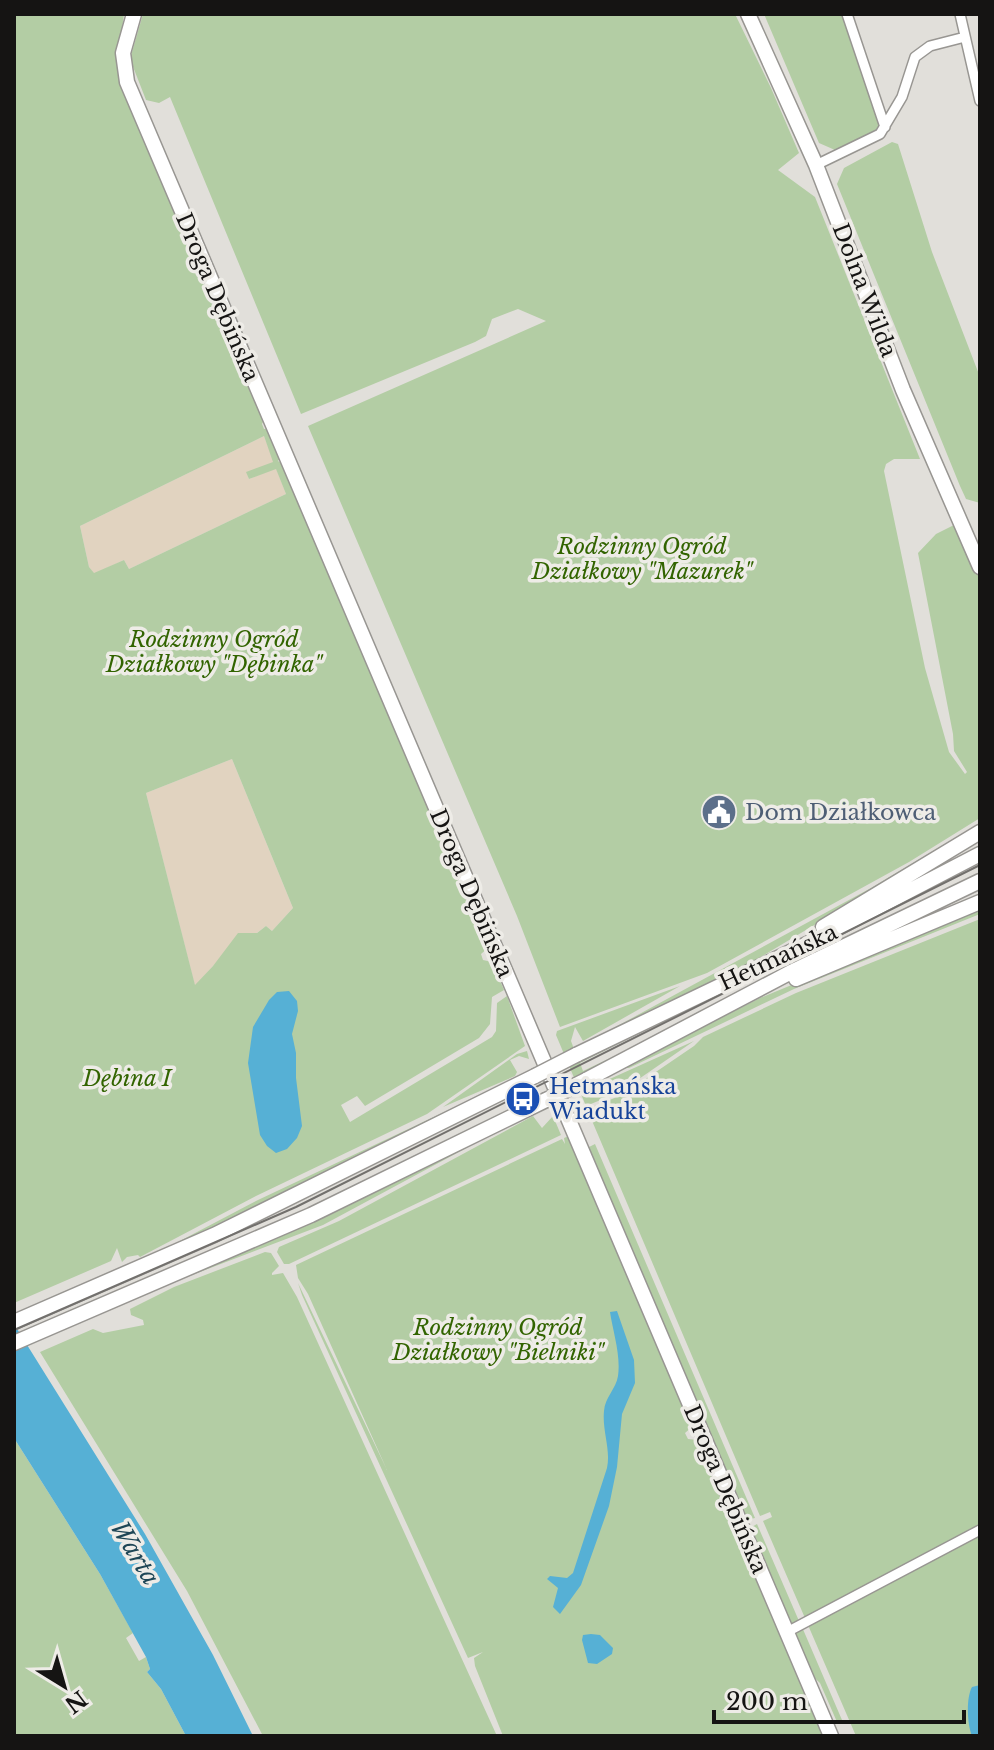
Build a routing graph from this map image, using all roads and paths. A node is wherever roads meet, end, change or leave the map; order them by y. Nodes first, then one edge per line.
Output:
1 (134, 14) edge
2 (748, 14) edge
3 (847, 14) edge
4 (960, 14) edge
5 (965, 37) junction
6 (980, 101) edge
7 (885, 127) junction
8 (816, 165) junction
9 (980, 567) edge
10 (980, 832) edge
11 (979, 854) edge
12 (980, 881) edge
13 (980, 902) edge
14 (745, 973) junction
15 (736, 1003) junction
16 (14, 1322) edge
17 (14, 1343) edge
18 (980, 1530) edge
19 (787, 1632) junction
20 (831, 1736) edge

1 - 19 main road, Droga Dębińska
2 - 8 main road, Dolna Wilda
3 - 7 street
4 - 5 street
5 - 6 street
5 - 7 street
7 - 8 street
8 - 9 main road, Dolna Wilda
10 - 14 main road
11 - 14 main road, Hetmańska
12 - 15 main road, Hetmańska
13 - 15 main road
14 - 16 main road, Hetmańska, bridge
15 - 17 main road, Hetmańska, bridge
18 - 19 street
19 - 20 main road, Droga Dębińska

